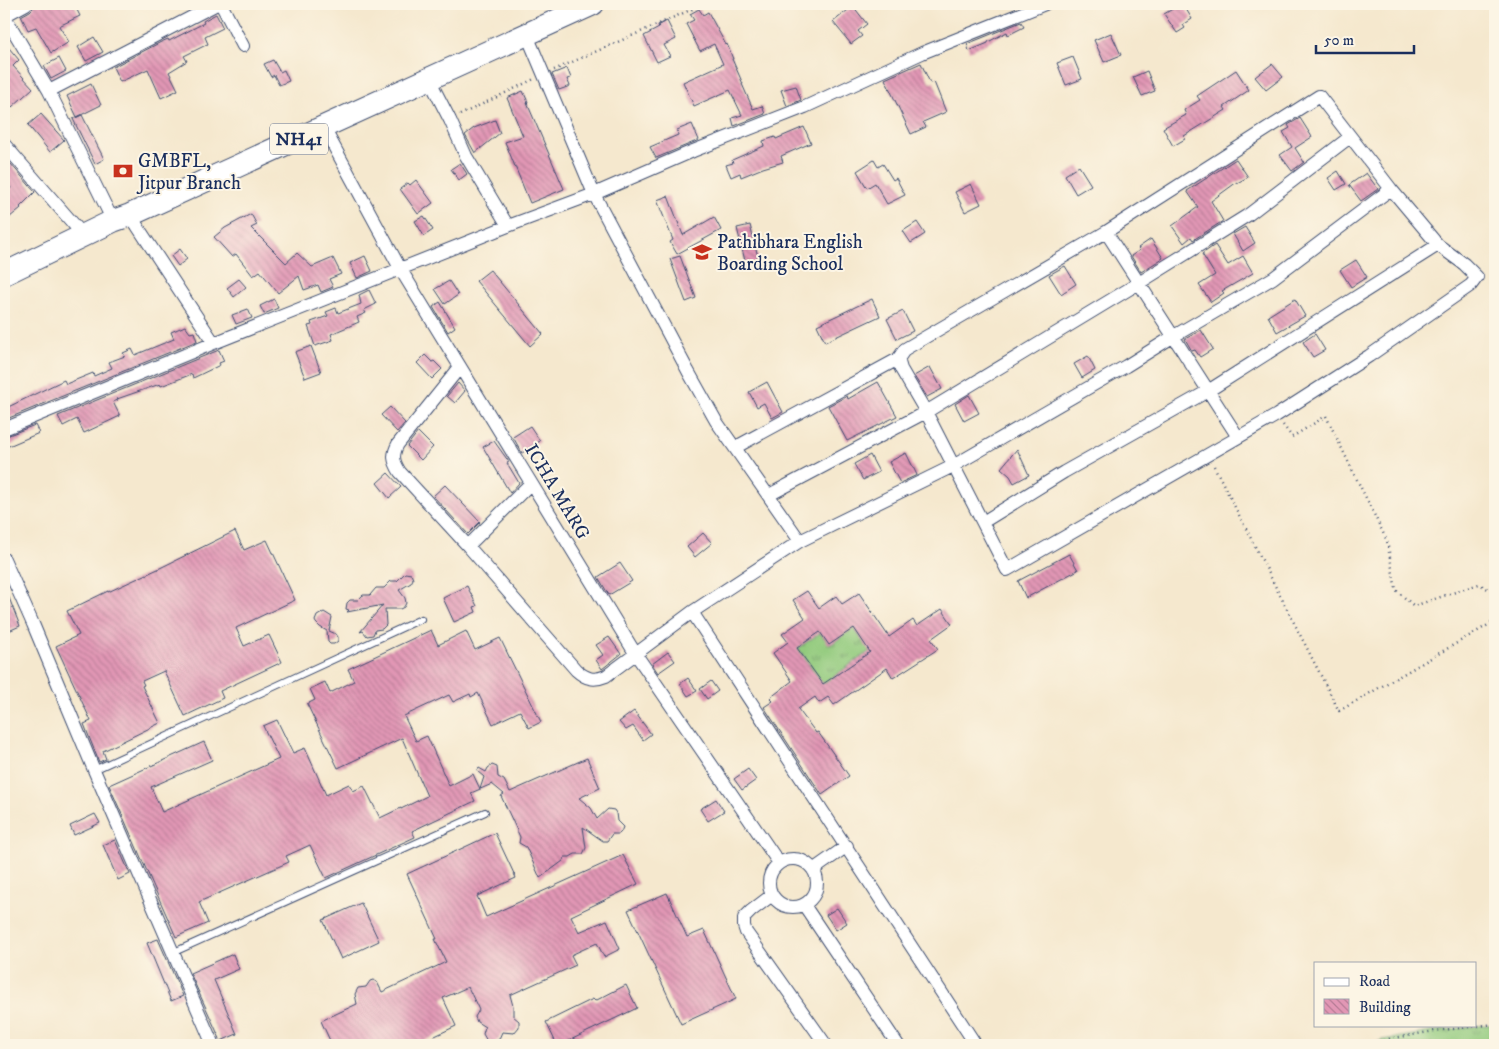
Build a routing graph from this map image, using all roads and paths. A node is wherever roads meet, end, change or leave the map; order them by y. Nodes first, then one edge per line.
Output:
1 (26, 4) edge
2 (217, 4) edge
3 (221, 4) edge
4 (593, 4) edge
5 (704, 4) edge
6 (1045, 4) edge
7 (4, 16) edge
8 (527, 35) junction
9 (244, 46) dead end
10 (544, 74) junction
11 (429, 78) junction
12 (49, 91) junction
13 (450, 120) junction
14 (324, 128) junction
15 (1350, 137) junction
16 (4, 144) edge
17 (1391, 188) junction
18 (594, 194) junction
19 (122, 218) junction
20 (508, 226) junction
21 (1106, 232) junction
22 (84, 236) junction
23 (1438, 245) junction
24 (401, 270) junction
25 (4, 274) edge
26 (1139, 283) junction
27 (1174, 336) junction
28 (214, 343) junction
29 (898, 359) junction
30 (460, 367) junction
31 (1208, 391) junction
32 (926, 412) junction
33 (1277, 415) junction
34 (4, 429) edge
35 (1238, 438) junction
36 (736, 447) junction
37 (1208, 454) junction
38 (953, 466) junction
39 (531, 483) junction
40 (769, 495) junction
41 (983, 522) junction
42 (800, 541) junction
43 (468, 546) junction
44 (4, 559) edge
45 (1495, 593) edge
46 (692, 612) junction
47 (421, 619) dead end
48 (1495, 621) edge
49 (635, 653) junction
50 (94, 770) junction
51 (484, 812) dead end
52 (846, 846) junction
53 (779, 863) junction
54 (813, 870) junction
55 (772, 896) junction
56 (804, 905) junction
57 (172, 953) junction
58 (1495, 1024) edge
59 (213, 1045) edge
60 (826, 1045) edge
61 (898, 1045) edge
62 (976, 1045) edge
63 (1370, 1045) edge

1 - 7 street
2 - 12 street
3 - 9 street
4 - 8 highway, NH41
5 - 10 path
6 - 18 street
7 - 12 street
8 - 10 street
8 - 11 highway, NH41
10 - 13 path
10 - 18 street
11 - 13 street
11 - 14 highway, NH41
12 - 19 street
13 - 20 street
14 - 19 highway, NH41
14 - 24 street, ICHA MARG
15 - 17 street
15 - 21 street
15 - 26 street
16 - 22 street
17 - 23 street
17 - 27 street
18 - 20 street
18 - 36 street
19 - 22 highway, NH41
19 - 28 street
20 - 24 street
21 - 26 street
21 - 29 street
22 - 25 highway, NH41
23 - 31 street
23 - 33 street
24 - 28 street
24 - 30 street, ICHA MARG
26 - 27 street
26 - 32 street
27 - 31 street
27 - 38 street
28 - 34 street
29 - 32 street
29 - 36 street
30 - 39 street, ICHA MARG
30 - 43 street
31 - 35 street
31 - 41 street
32 - 38 street
32 - 40 street
33 - 35 street
33 - 45 path
35 - 37 street
36 - 40 street
37 - 41 street
37 - 48 path
38 - 41 street
38 - 42 street
39 - 43 street
39 - 49 street, ICHA MARG
40 - 42 street
42 - 46 street
43 - 49 street
44 - 50 street
46 - 49 street
46 - 52 street
47 - 50 lane
49 - 53 street, ICHA MARG
50 - 57 street
51 - 57 lane
52 - 54 street
52 - 62 street
53 - 54 street
53 - 55 street
54 - 56 street
55 - 56 street
55 - 60 street
56 - 61 street
57 - 59 street
58 - 63 path

